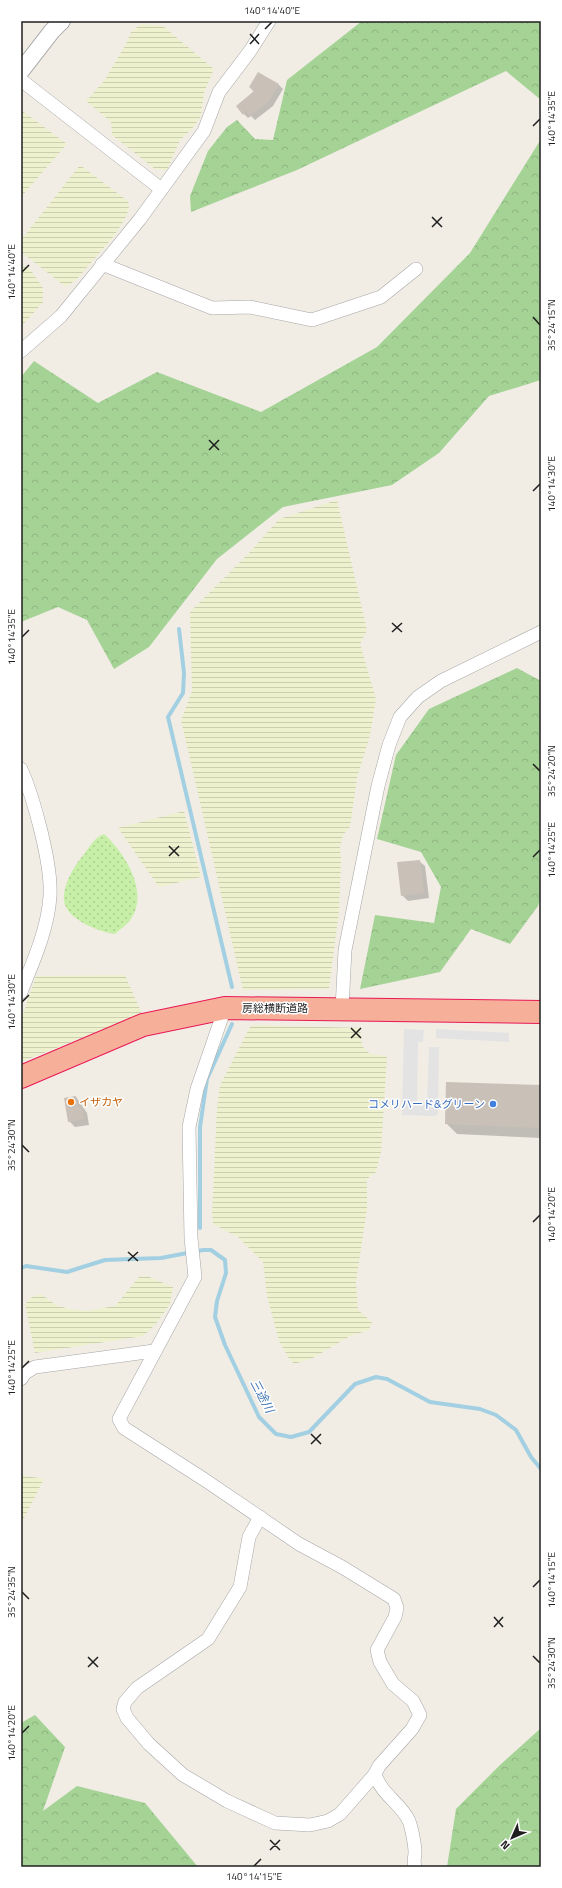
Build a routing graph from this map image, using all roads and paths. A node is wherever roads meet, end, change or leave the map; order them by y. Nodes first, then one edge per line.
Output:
1 (62, 21) edge
2 (269, 21) edge
3 (21, 71) edge
4 (21, 80) edge
5 (162, 189) junction
6 (102, 264) junction
7 (416, 268) dead end
8 (21, 351) edge
9 (541, 632) edge
10 (21, 769) edge
11 (21, 992) edge
12 (225, 1008) junction
13 (342, 1009) junction
14 (541, 1012) edge
15 (21, 1077) edge
16 (154, 1351) junction
17 (21, 1379) edge
18 (260, 1517) junction
19 (375, 1774) junction
20 (415, 1867) edge

1 - 3 street
2 - 5 street
4 - 5 street
5 - 6 street
6 - 7 street
6 - 8 street
9 - 13 street
10 - 11 street
12 - 13 highway, 房総横断道路
12 - 15 highway, 房総横断道路
12 - 16 street
13 - 14 highway, 房総横断道路
16 - 17 street
16 - 18 street
18 - 19 street
18 - 19 street
19 - 20 street

